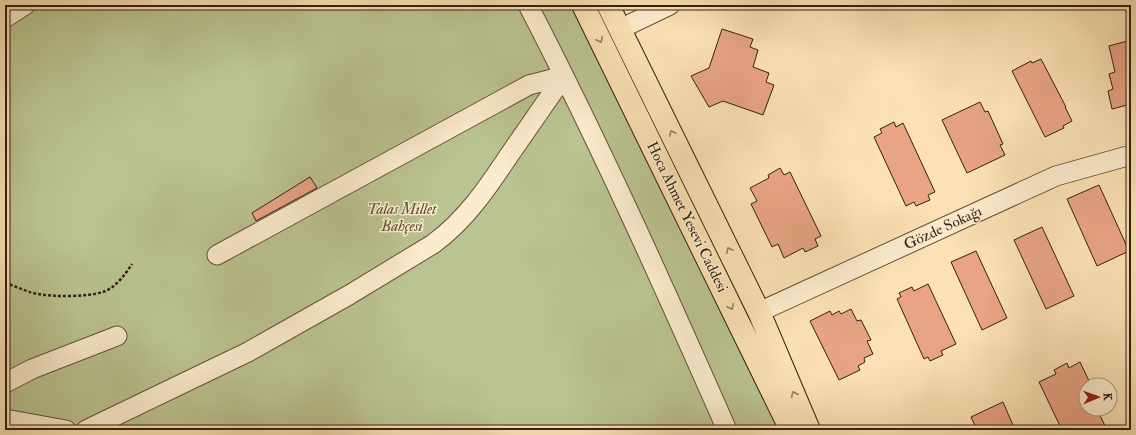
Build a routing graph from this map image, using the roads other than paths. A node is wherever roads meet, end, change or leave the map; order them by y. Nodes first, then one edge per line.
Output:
1 (25, 5) edge
2 (528, 5) edge
3 (583, 5) edge
4 (608, 5) edge
5 (670, 5) edge
6 (5, 18) edge
7 (620, 29) junction
8 (564, 76) junction
9 (1131, 155) edge
10 (217, 256) dead end
11 (759, 312) junction
12 (117, 336) dead end
13 (5, 383) edge
14 (5, 419) edge
15 (66, 430) edge
16 (86, 430) edge
17 (727, 430) edge
18 (791, 430) edge
19 (809, 430) edge

1 - 6 street
2 - 8 street
3 -> 18 main road, Hoca Ahmet Yesevi Caddesi
4 - 7 main road, Hoca Ahmet Yesevi Caddesi
5 - 7 street
11 -> 7 main road, Hoca Ahmet Yesevi Caddesi
8 - 10 street
8 - 16 street
8 - 17 street
9 - 11 street, Gözde Sokağı
19 -> 11 main road, Hoca Ahmet Yesevi Caddesi
12 - 13 street
14 - 15 street

